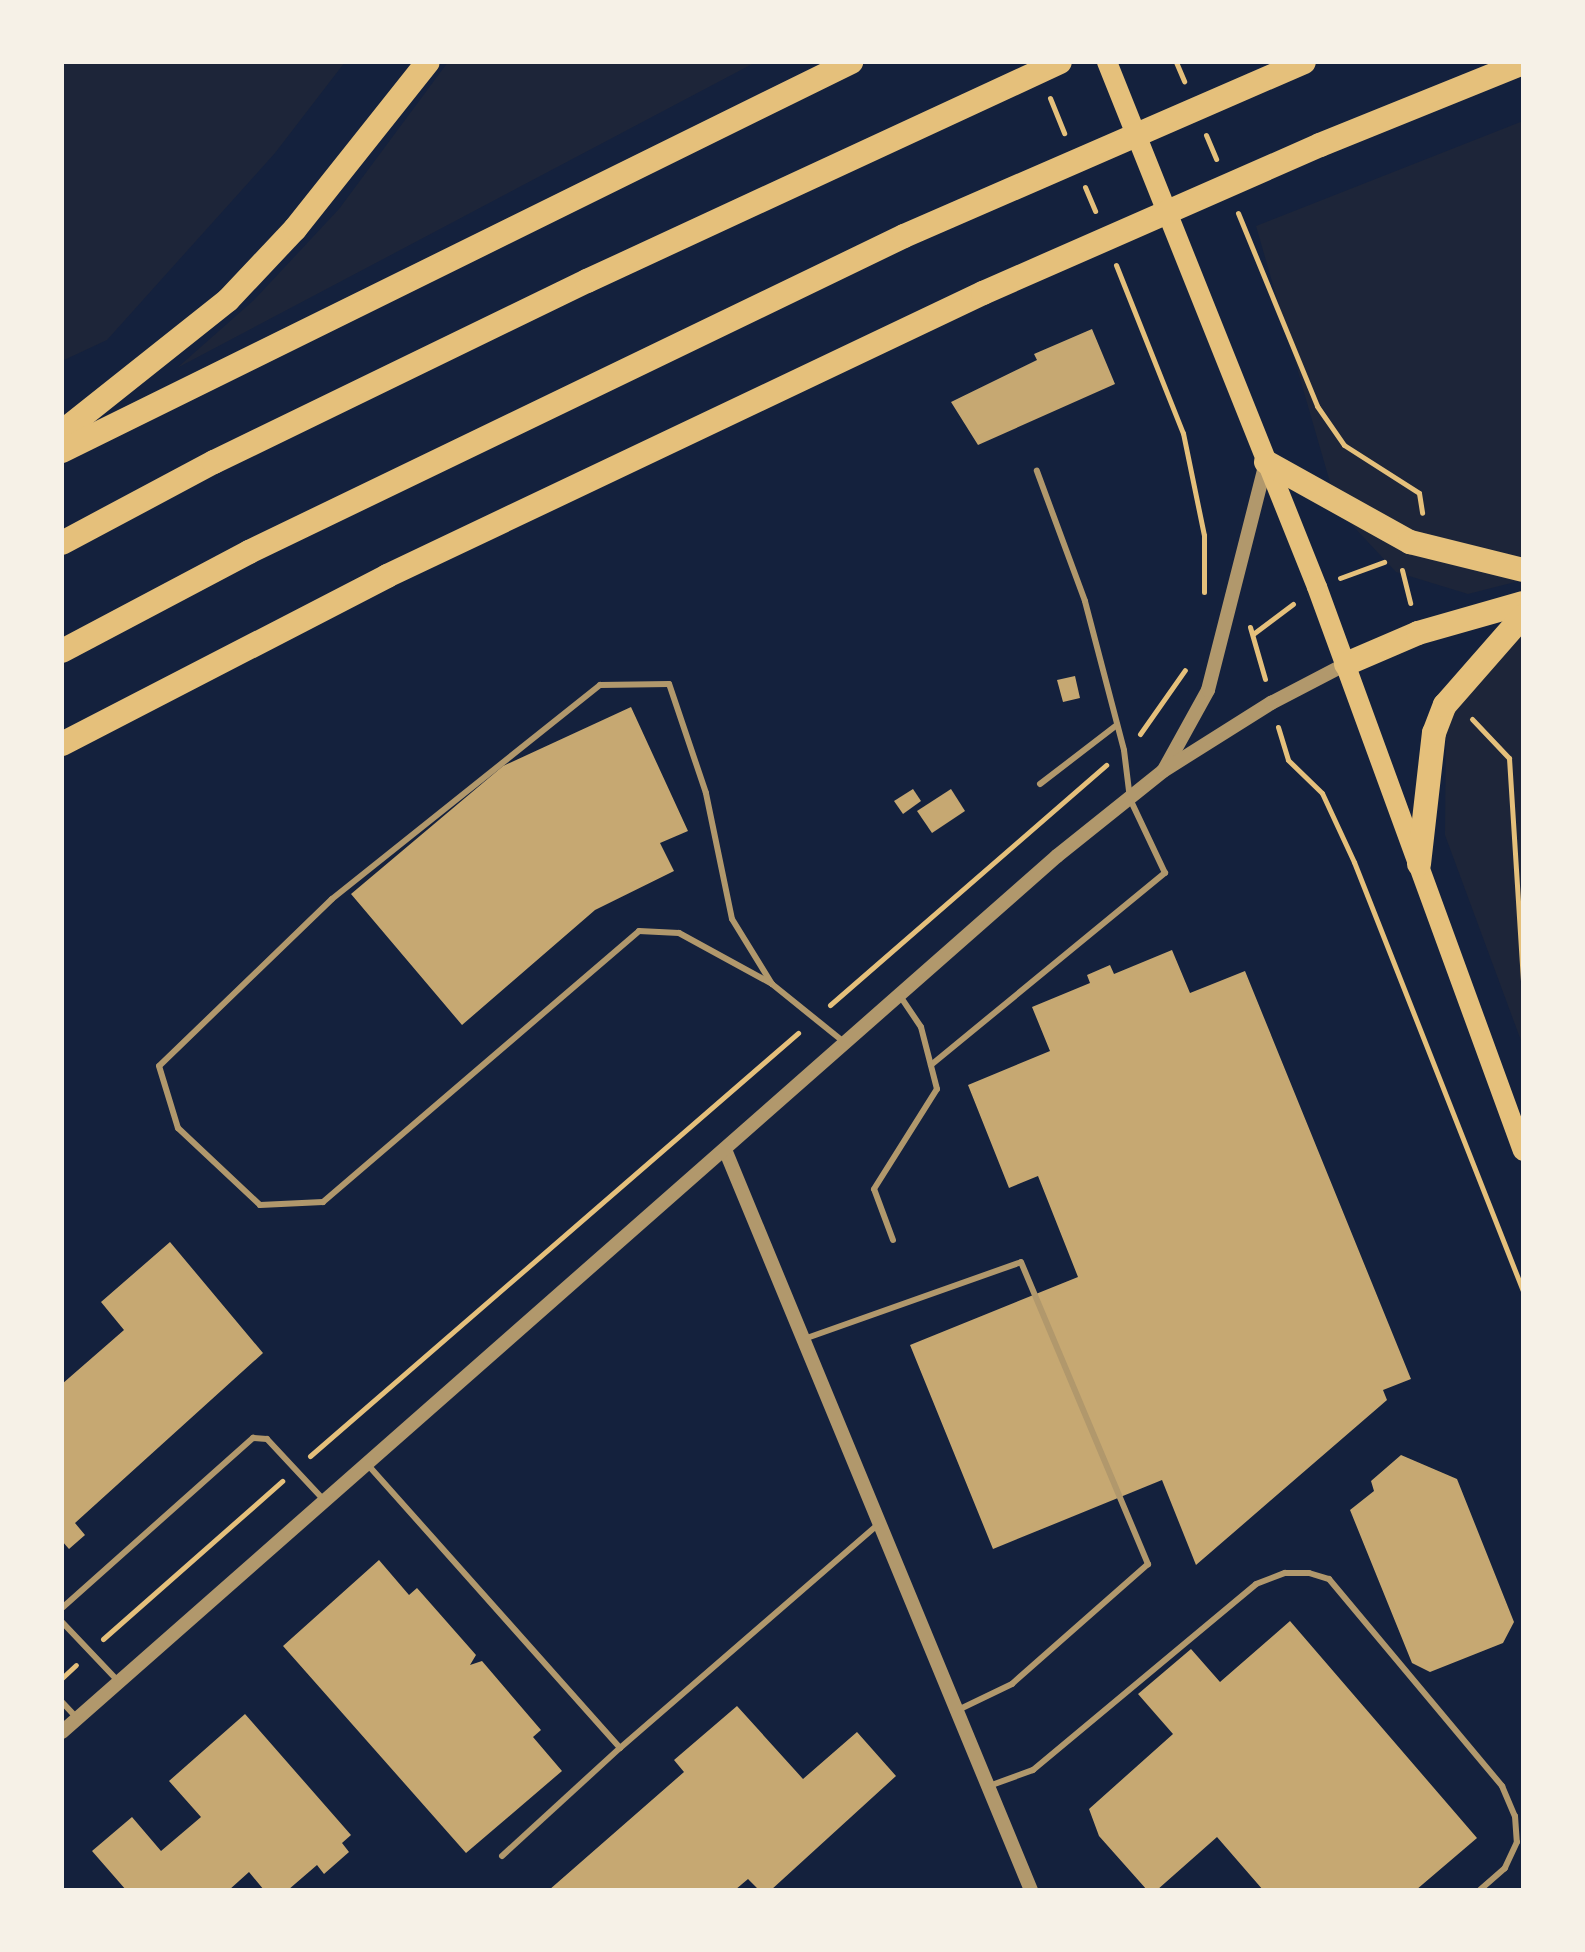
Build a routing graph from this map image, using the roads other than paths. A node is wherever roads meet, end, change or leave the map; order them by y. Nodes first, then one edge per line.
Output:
1 (428, 62) edge
2 (851, 62) edge
3 (1060, 62) edge
4 (1107, 62) edge
5 (1304, 62) edge
6 (1523, 63) edge
7 (62, 432) edge
8 (62, 451) edge
9 (1266, 462) junction
10 (1037, 471) dead end
11 (62, 543) edge
12 (1523, 570) edge
13 (1523, 603) edge
14 (1523, 616) edge
15 (62, 651) edge
16 (1346, 664) junction
17 (1117, 725) junction
18 (62, 744) edge
19 (1163, 771) junction
20 (1040, 784) dead end
21 (1130, 799) junction
22 (1419, 864) junction
23 (772, 984) junction
24 (900, 996) junction
25 (846, 1044) junction
26 (931, 1065) junction
27 (1523, 1151) edge
28 (726, 1152) junction
29 (893, 1240) dead end
30 (804, 1339) junction
31 (368, 1465) junction
32 (325, 1502) junction
33 (881, 1522) junction
34 (62, 1608) edge
35 (62, 1622) edge
36 (118, 1681) junction
37 (62, 1702) edge
38 (958, 1710) junction
39 (77, 1718) junction
40 (62, 1732) edge
41 (620, 1748) junction
42 (989, 1786) junction
43 (502, 1856) dead end
44 (1031, 1890) edge
45 (1480, 1890) edge

1 - 7 highway
2 - 8 highway
3 - 11 highway
4 - 9 main road
5 - 15 highway
6 - 18 highway
9 - 12 highway
9 - 16 main road
9 - 19 street
10 - 17 lane
13 - 16 highway
14 - 22 highway
16 - 19 street
16 - 22 main road
17 - 20 lane
17 - 21 lane
19 - 21 street
21 - 24 street
21 - 26 lane
22 - 27 main road
23 - 23 lane
23 - 25 lane
24 - 25 street
24 - 26 lane
25 - 28 street
26 - 29 lane
28 - 30 street
28 - 31 street
30 - 33 street
30 - 38 lane
31 - 32 street
31 - 41 lane
32 - 34 lane
32 - 36 street
33 - 38 street
33 - 41 lane
35 - 36 lane
36 - 39 street
37 - 39 lane
38 - 42 street
39 - 40 street
41 - 43 lane
42 - 44 street
42 - 45 lane

